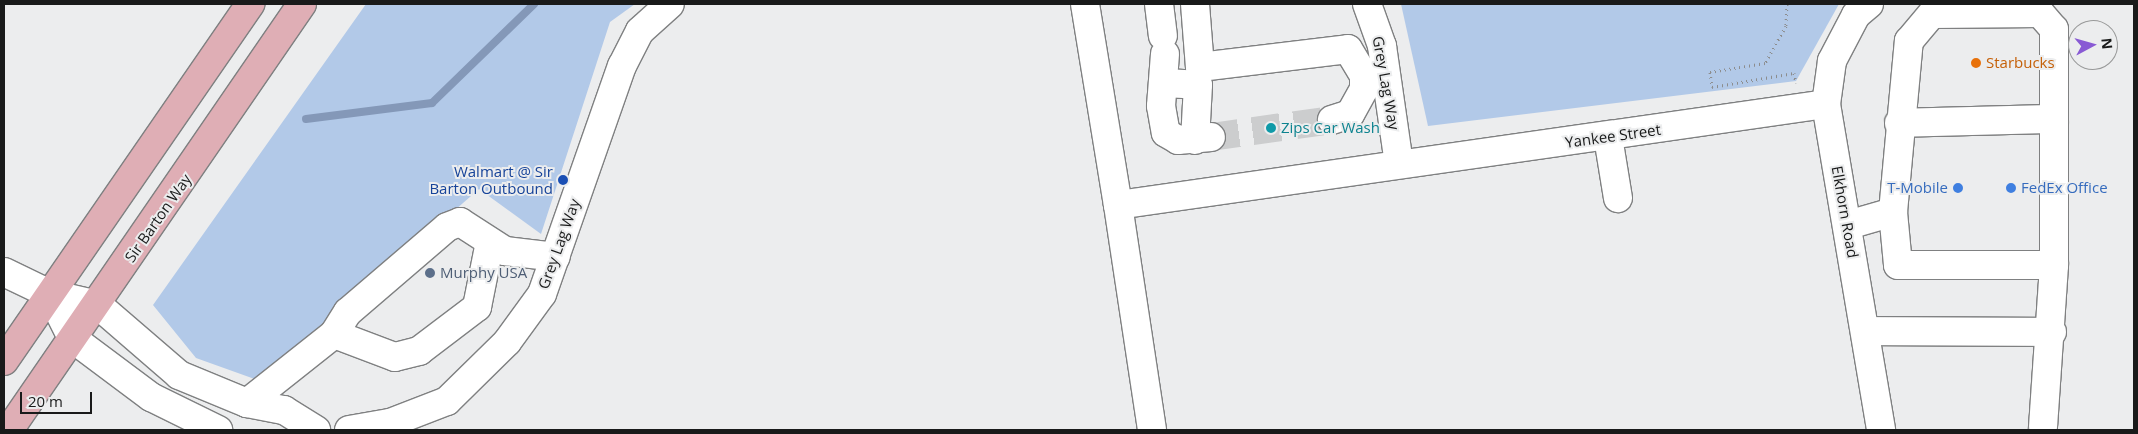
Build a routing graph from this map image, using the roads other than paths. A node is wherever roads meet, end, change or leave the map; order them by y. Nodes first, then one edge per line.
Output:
1 (250, 4) edge
2 (302, 4) edge
3 (670, 4) edge
4 (1085, 4) edge
5 (1159, 4) edge
6 (1195, 4) edge
7 (1367, 4) edge
8 (1869, 4) edge
9 (1199, 76) junction
10 (1164, 83) junction
11 (1826, 104) junction
12 (2054, 119) junction
13 (1332, 120) tunnel mouth
14 (1899, 123) junction
15 (1608, 137) junction
16 (1399, 164) junction
17 (1618, 198) dead end
18 (1118, 205) junction
19 (1893, 212) junction
20 (1848, 225) junction
21 (490, 242) junction
22 (556, 257) junction
23 (2054, 264) junction
24 (4, 272) edge
25 (50, 294) junction
26 (98, 305) junction
27 (1865, 332) junction
28 (2052, 332) junction
29 (334, 334) junction
30 (72, 338) junction
31 (4, 361) edge
32 (246, 403) junction
33 (2043, 427) dead end
34 (9, 430) edge
35 (218, 430) edge
36 (316, 430) edge
37 (349, 430) edge
38 (1152, 430) edge
39 (1881, 430) edge

1 - 25 main road
2 - 26 main road, Sir Barton Way
3 - 22 street, Grey Lag Way
4 - 18 street
5 - 10 street
6 - 9 street
7 - 16 street, Grey Lag Way
8 - 11 street, Elkhorn Road
9 - 10 street
9 - 10 street
9 - 13 street
11 - 15 street, Yankee Street
11 - 20 street, Elkhorn Road
12 - 14 street
12 - 14 street
12 - 23 street
14 - 19 street
15 - 16 street, Yankee Street
15 - 17 street
16 - 18 street, Yankee Street
18 - 38 street
19 - 20 street
19 - 23 street
20 - 27 street, Elkhorn Road
21 - 22 street
21 - 29 street
21 - 29 street
22 - 37 street, Grey Lag Way
23 - 28 street
24 - 25 street
25 - 26 street
25 - 30 street
25 - 31 main road
26 - 30 main road, Sir Barton Way
26 - 32 street
27 - 28 street
27 - 39 street, Elkhorn Road
28 - 33 street
29 - 32 street
30 - 34 main road, Sir Barton Way
30 - 35 street
32 - 36 street

